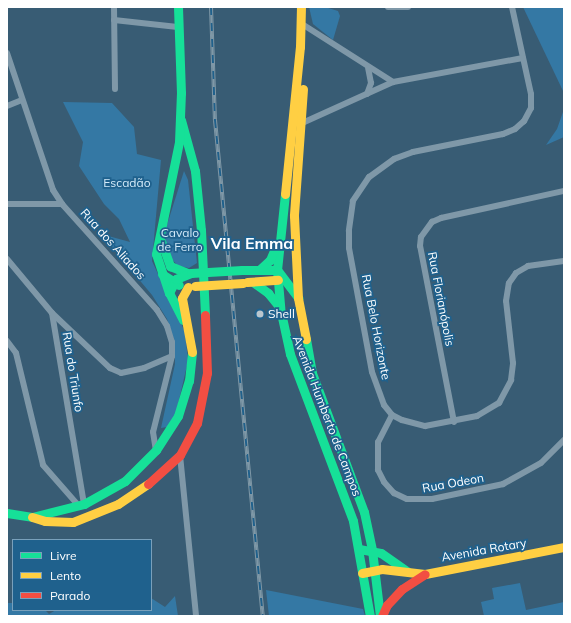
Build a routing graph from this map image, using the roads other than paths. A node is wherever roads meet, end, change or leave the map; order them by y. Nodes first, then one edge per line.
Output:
1 (114, 7) edge
2 (178, 7) edge
3 (301, 7) edge
4 (306, 7) edge
5 (388, 7) edge
6 (408, 7) edge
7 (512, 7) edge
8 (114, 20) junction
9 (304, 25) junction
10 (178, 27) junction
11 (7, 53) edge
12 (523, 58) junction
13 (368, 68) junction
14 (393, 82) junction
15 (114, 89) dead end
16 (367, 94) junction
17 (22, 100) junction
18 (7, 106) edge
19 (181, 120) junction
20 (296, 126) junction
21 (564, 190) edge
22 (7, 204) edge
23 (62, 204) junction
24 (161, 236) junction
25 (280, 238) junction
26 (7, 259) edge
27 (295, 261) junction
28 (564, 261) edge
29 (259, 270) junction
30 (189, 273) junction
31 (162, 274) junction
32 (279, 275) junction
33 (248, 282) junction
34 (173, 283) junction
35 (191, 286) junction
36 (169, 294) junction
37 (298, 298) junction
38 (280, 308) junction
39 (52, 313) junction
40 (284, 334) junction
41 (190, 336) junction
42 (7, 341) edge
43 (306, 346) junction
44 (172, 356) junction
45 (392, 415) junction
46 (454, 422) junction
47 (564, 440) edge
48 (156, 450) junction
49 (180, 455) junction
50 (81, 505) junction
51 (7, 512) edge
52 (32, 517) junction
53 (564, 547) edge
54 (360, 549) junction
55 (372, 550) junction
56 (373, 571) junction
57 (408, 572) junction
58 (362, 573) junction
59 (425, 574) junction
60 (196, 616) edge
61 (370, 616) edge
62 (381, 616) edge

1 - 8 street
2 - 10 main road
3 - 9 main road, Avenida Humberto de Campos
4 - 9 main road, Avenida Humberto de Campos
5 - 6 street
7 - 12 street, Rua Belo Horizonte
8 - 10 street
8 - 15 street
9 - 13 street
9 - 20 main road, Avenida Humberto de Campos
10 - 19 main road
11 - 17 street, Rua dos Aliados
12 - 14 street
12 - 45 street, Rua Belo Horizonte
13 - 14 street
13 - 16 street
14 - 16 street
16 - 20 street
17 - 18 street
17 - 23 street, Rua dos Aliados
19 - 24 main road
19 - 49 main road
20 - 25 main road, Avenida Humberto de Campos
20 - 27 main road, Avenida Humberto de Campos
21 - 46 street, Rua Florianópolis
22 - 23 street
23 - 44 street, Rua dos Aliados
24 - 30 main road
24 - 31 main road
25 - 29 main road
25 - 32 main road, Avenida Humberto de Campos
26 - 39 street
27 - 32 main road
27 - 37 main road, Avenida Humberto de Campos
28 - 46 street
29 - 30 main road, bridge
29 - 32 main road
30 - 34 main road
31 - 34 main road
31 - 36 main road
32 - 33 main road
32 - 37 main road
32 - 38 main road, Avenida Humberto de Campos
33 - 35 main road, bridge
33 - 38 main road
34 - 35 main road
34 - 36 main road
35 - 41 main road
36 - 41 main road
37 - 43 main road, Avenida Humberto de Campos
38 - 40 main road, Avenida Humberto de Campos
39 - 44 street
39 - 50 street, Rua do Triunfo
40 - 43 main road
40 - 54 main road, Avenida Humberto de Campos
41 - 48 main road
42 - 50 street
43 - 55 main road, Avenida Humberto de Campos
44 - 48 street, Rua dos Aliados
45 - 46 street
45 - 47 street, Rua Odeon
48 - 50 main road
49 - 52 main road
49 - 60 street
50 - 52 main road
51 - 52 main road
53 - 59 main road, Avenida Rotary
54 - 55 main road, Avenida Rotary
54 - 58 main road, Avenida Humberto de Campos
55 - 56 main road, Avenida Humberto de Campos
55 - 57 main road, Avenida Rotary
56 - 57 main road, Avenida Rotary
56 - 58 main road, Avenida Rotary
56 - 62 main road, Avenida Humberto de Campos
57 - 59 main road, Avenida Rotary
58 - 61 main road, Avenida Humberto de Campos
59 - 62 main road

